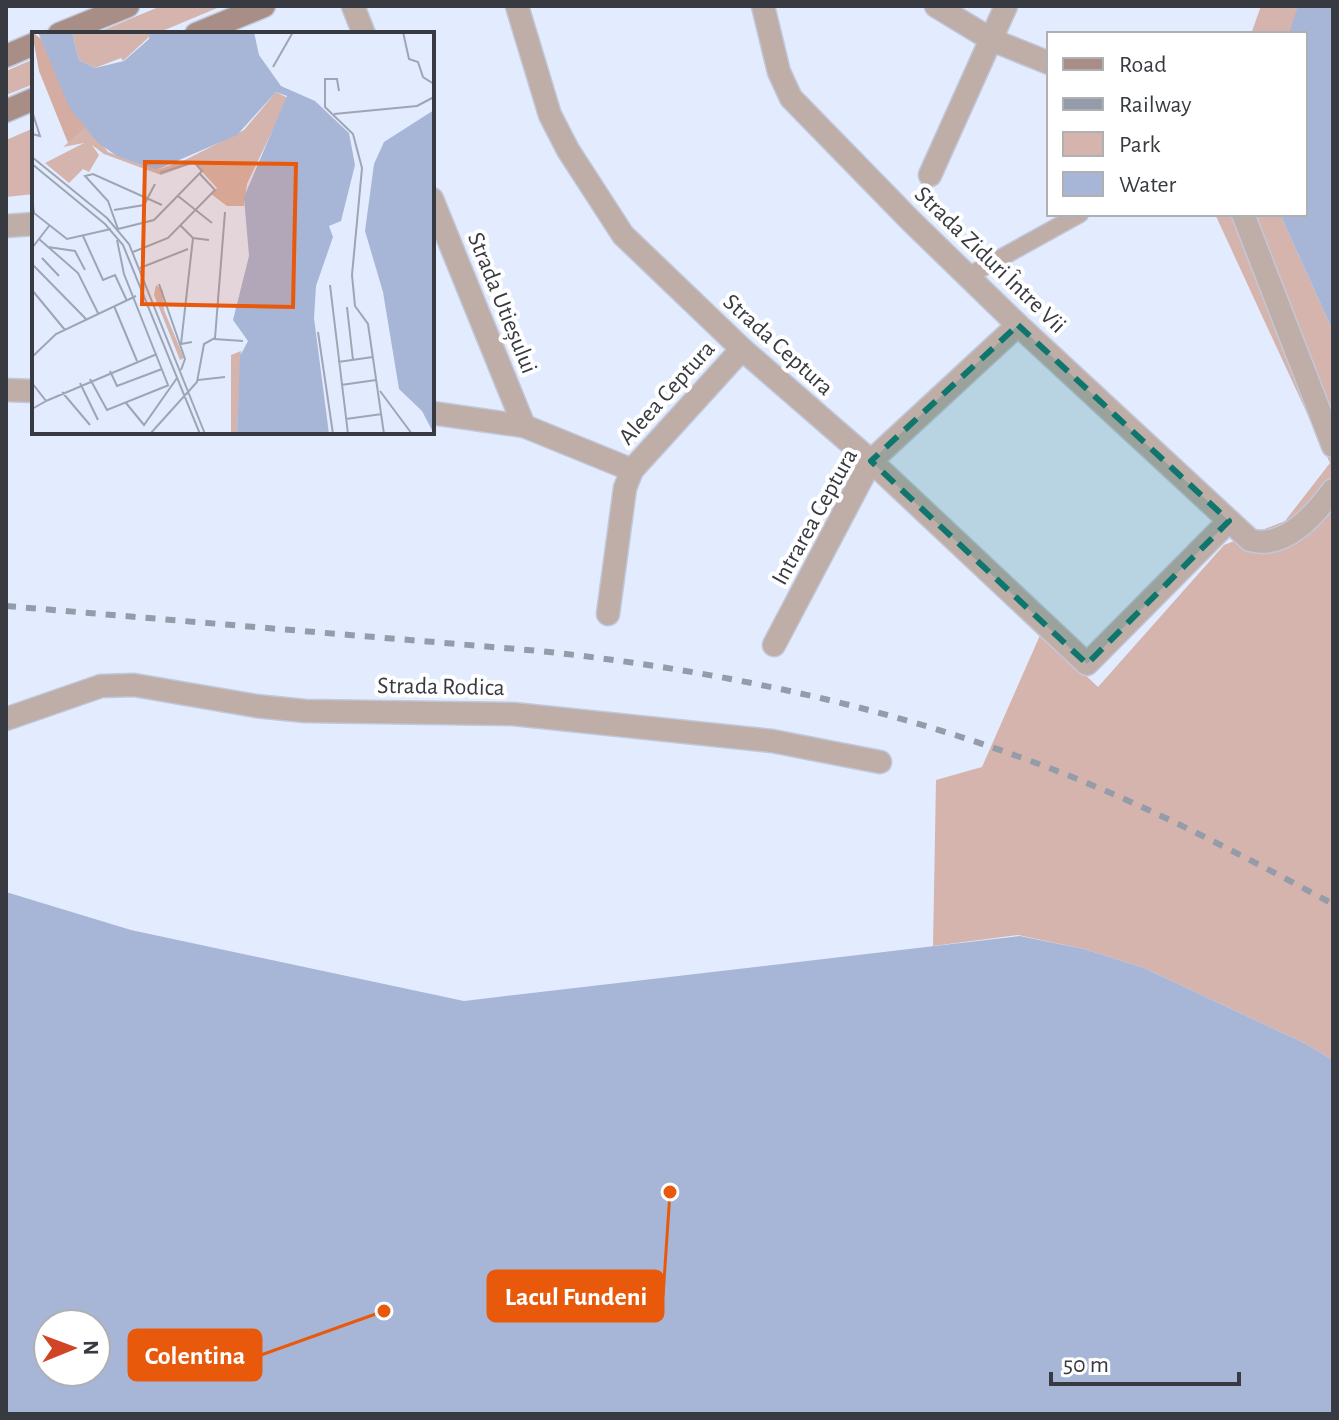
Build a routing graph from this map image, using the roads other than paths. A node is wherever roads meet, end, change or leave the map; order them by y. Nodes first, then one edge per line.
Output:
1 (128, 6) edge
2 (353, 6) edge
3 (517, 6) edge
4 (763, 6) edge
5 (936, 6) edge
6 (1006, 6) edge
7 (257, 9) edge
8 (64, 32) edge
9 (201, 32) edge
10 (242, 32) edge
11 (363, 32) edge
12 (992, 40) junction
13 (32, 45) edge
14 (6, 56) edge
15 (1047, 62) edge
16 (32, 100) edge
17 (6, 111) edge
18 (930, 175) dead end
19 (434, 204) edge
20 (1076, 216) edge
21 (1244, 216) edge
22 (32, 224) edge
23 (6, 226) edge
24 (968, 276) junction
25 (1018, 325) junction
26 (742, 349) junction
27 (6, 390) edge
28 (32, 391) edge
29 (434, 413) edge
30 (524, 426) junction
31 (1333, 446) edge
32 (871, 461) junction
33 (632, 470) junction
34 (1333, 490) edge
35 (1229, 521) junction
36 (608, 614) dead end
37 (774, 645) dead end
38 (6, 719) edge
39 (880, 762) dead end

1 - 8 main road
2 - 11 street
3 - 26 street, Strada Ceptura
4 - 24 street, Strada Ziduri Între Vii
5 - 12 street
6 - 12 street
7 - 9 main road
7 - 10 main road
12 - 15 street
12 - 18 street
13 - 14 main road
16 - 17 main road
19 - 30 street, Strada Utieșului
20 - 24 street
21 - 31 street
22 - 23 street
24 - 25 street, Strada Ziduri Între Vii
25 - 32 street, Intrarea Ceptura
25 - 35 street, Strada Ziduri Între Vii
26 - 32 street, Strada Ceptura
26 - 33 street, Aleea Ceptura
27 - 28 street
29 - 30 street
30 - 33 street
32 - 35 street, Strada Ceptura
32 - 37 street, Intrarea Ceptura
33 - 36 street, Aleea Ceptura
34 - 35 street, Strada Ziduri Între Vii
38 - 39 street, Strada Rodica

